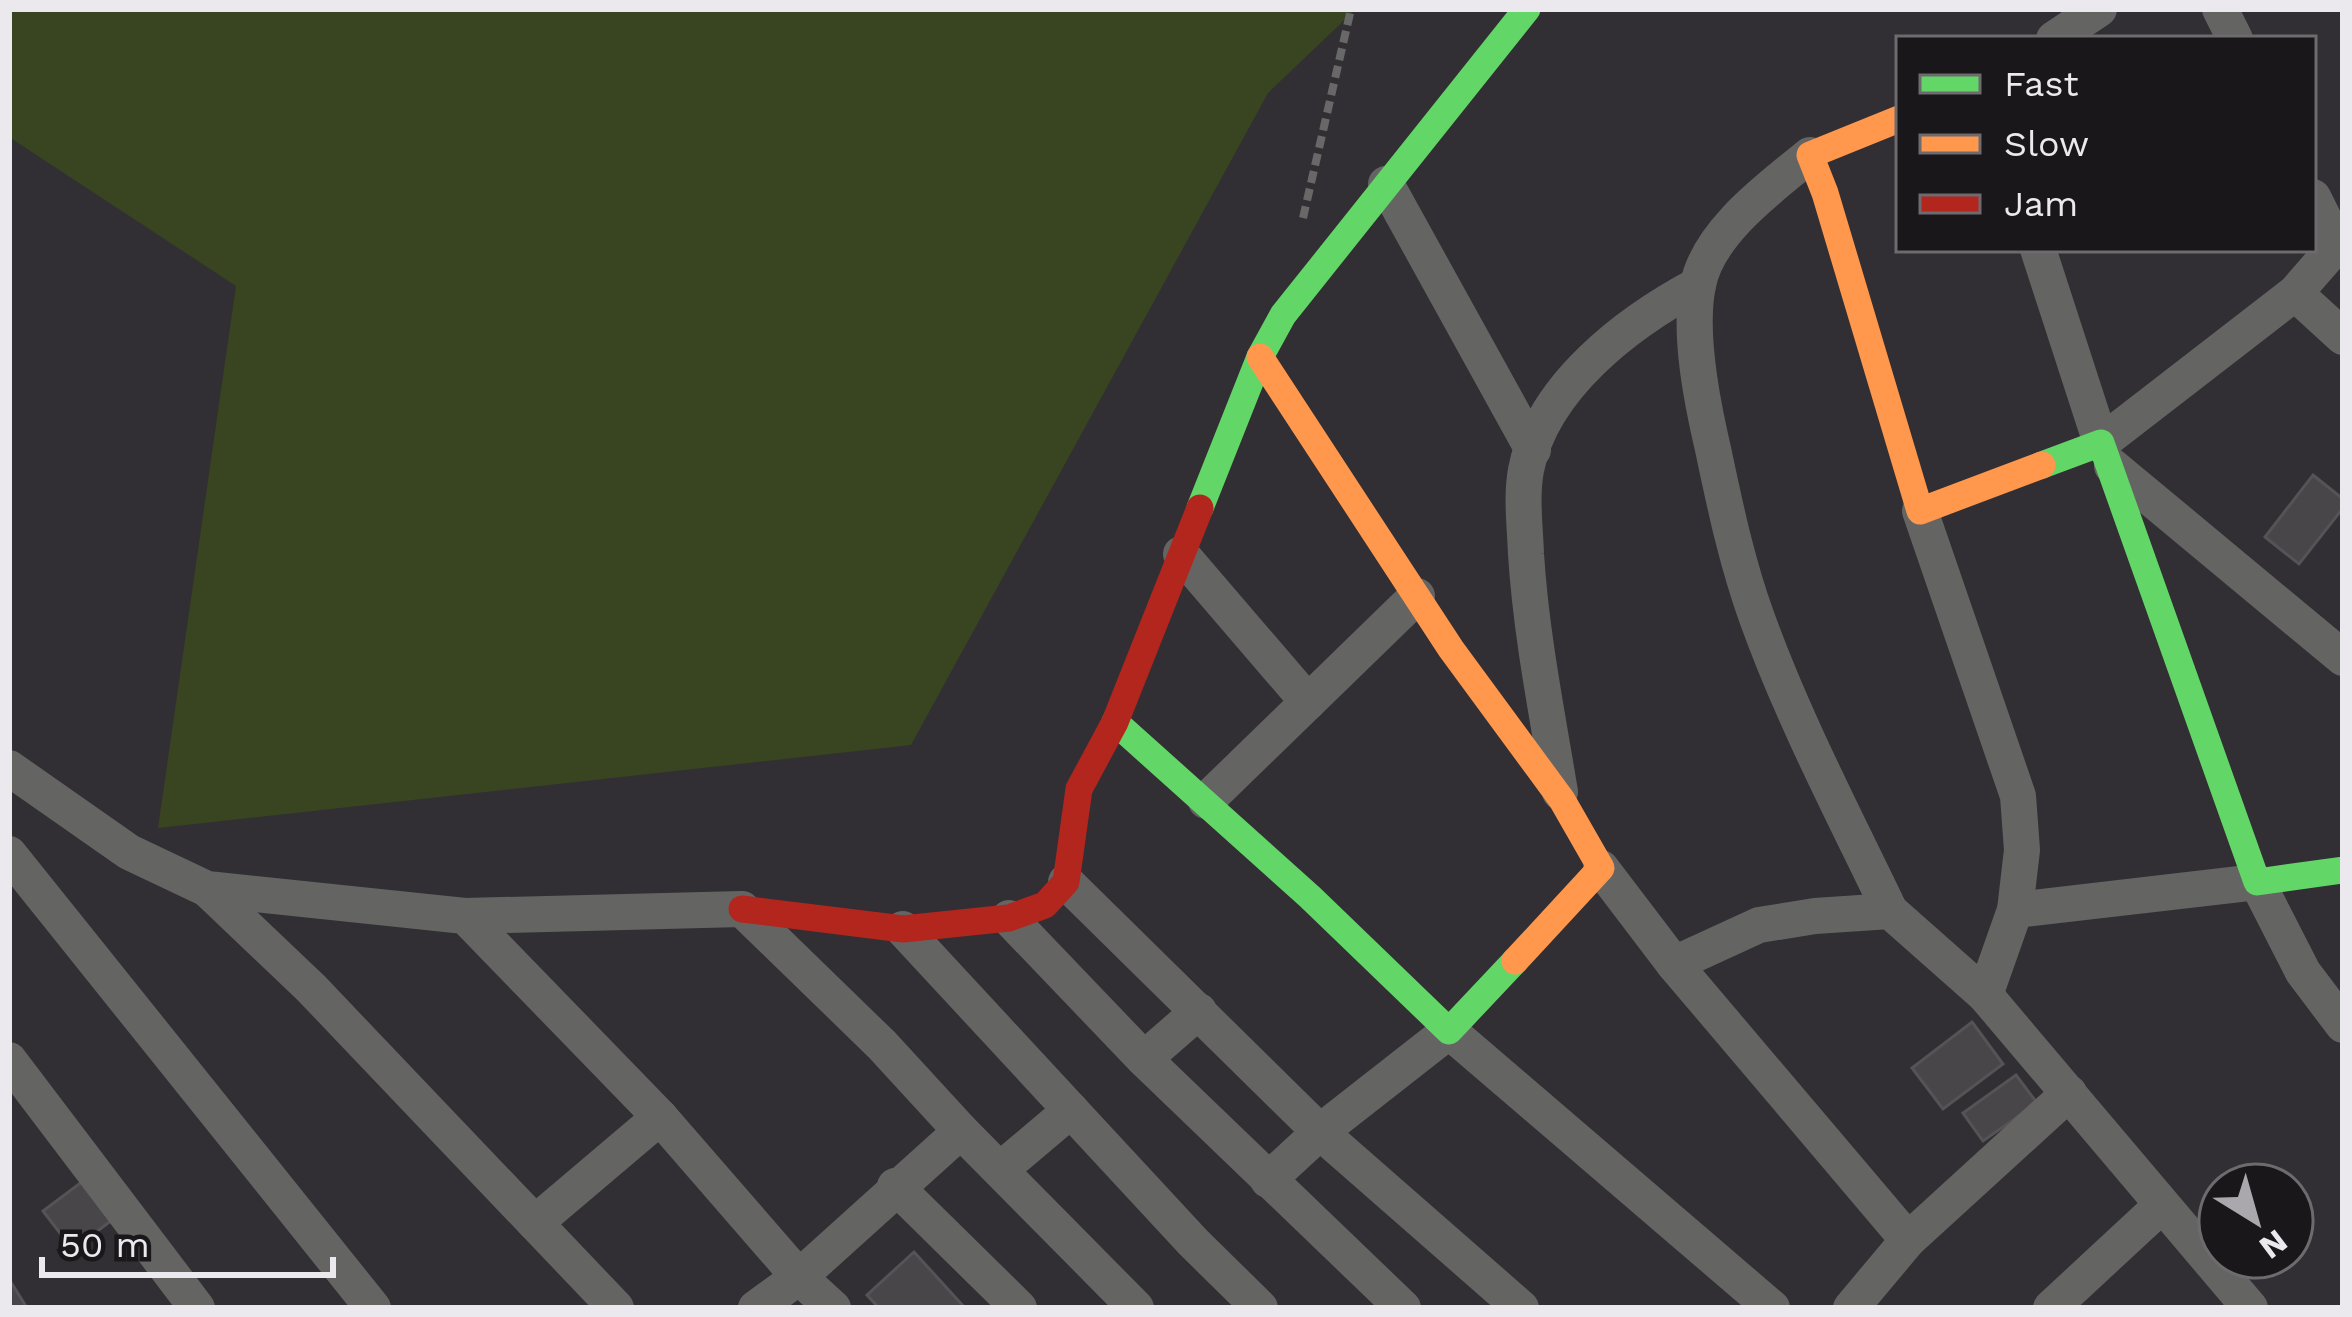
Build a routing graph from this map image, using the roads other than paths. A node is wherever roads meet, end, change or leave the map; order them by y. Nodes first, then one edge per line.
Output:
1 (1527, 9) edge
2 (2099, 9) edge
3 (2220, 9) edge
4 (2058, 36) edge
5 (2234, 36) edge
6 (1896, 120) edge
7 (1810, 154) junction
8 (1386, 184) junction
9 (2316, 201) edge
10 (2340, 241) edge
11 (2039, 252) edge
12 (1698, 285) junction
13 (2295, 293) junction
14 (2343, 337) edge
15 (1260, 357) junction
16 (1533, 450) junction
17 (2105, 453) junction
18 (1920, 511) junction
19 (1181, 554) junction
20 (1417, 596) junction
21 (2343, 658) edge
22 (1308, 702) junction
23 (1115, 722) junction
24 (9, 768) edge
25 (1562, 800) junction
26 (1206, 801) junction
27 (9, 854) edge
28 (1601, 868) junction
29 (2343, 870) edge
30 (1066, 882) junction
31 (2257, 882) junction
32 (207, 889) junction
33 (742, 909) junction
34 (2014, 910) junction
35 (1890, 911) junction
36 (464, 916) junction
37 (1009, 918) junction
38 (903, 929) junction
39 (1674, 964) junction
40 (1984, 995) junction
41 (1199, 1011) junction
42 (2343, 1025) edge
43 (1449, 1031) junction
44 (1144, 1059) junction
45 (9, 1060) edge
46 (2069, 1093) junction
47 (1070, 1110) junction
48 (660, 1117) junction
49 (961, 1131) junction
50 (1320, 1132) junction
51 (1000, 1170) junction
52 (1268, 1180) junction
53 (895, 1186) junction
54 (2162, 1205) junction
55 (535, 1223) junction
56 (1909, 1240) junction
57 (799, 1276) junction
58 (197, 1308) edge
59 (374, 1308) edge
60 (616, 1308) edge
61 (756, 1308) edge
62 (833, 1308) edge
63 (1019, 1308) edge
64 (1136, 1308) edge
65 (1260, 1308) edge
66 (1403, 1308) edge
67 (1521, 1308) edge
68 (1772, 1308) edge
69 (1851, 1308) edge
70 (2050, 1308) edge
71 (2250, 1308) edge

1 - 8 street
2 - 4 street
3 - 5 street
6 - 7 street
7 - 12 street
7 - 18 street
8 - 15 street
8 - 16 street
9 - 10 street
10 - 13 street
11 - 17 street
12 - 16 street
12 - 35 street
13 - 14 street
13 - 17 street
15 - 19 street
15 - 20 street
16 - 25 street
17 - 18 street
17 - 21 street
17 - 31 street
18 - 34 street
19 - 22 street
19 - 23 street
20 - 22 street
20 - 25 street
22 - 26 street
23 - 26 street
23 - 30 street
24 - 32 street
25 - 28 street
26 - 43 street
27 - 59 street
28 - 39 street
28 - 43 street
29 - 31 street
30 - 37 street
30 - 41 street
31 - 34 street
31 - 42 street
32 - 36 street
32 - 55 street
33 - 36 street
33 - 38 street
33 - 49 street
34 - 40 street
35 - 39 street
35 - 40 street
36 - 48 street
37 - 38 street
37 - 44 street
38 - 47 street
39 - 56 street
40 - 46 street
41 - 44 street
41 - 50 street
43 - 50 street
43 - 68 street
44 - 52 street
45 - 58 street
46 - 54 street
46 - 56 street
47 - 51 street
47 - 65 street
48 - 55 street
48 - 57 street
49 - 51 street
49 - 53 street
50 - 52 street
50 - 67 street
51 - 64 street
52 - 66 street
53 - 57 street
53 - 63 street
54 - 70 street
54 - 71 street
55 - 60 street
56 - 69 street
57 - 61 street
57 - 62 street

